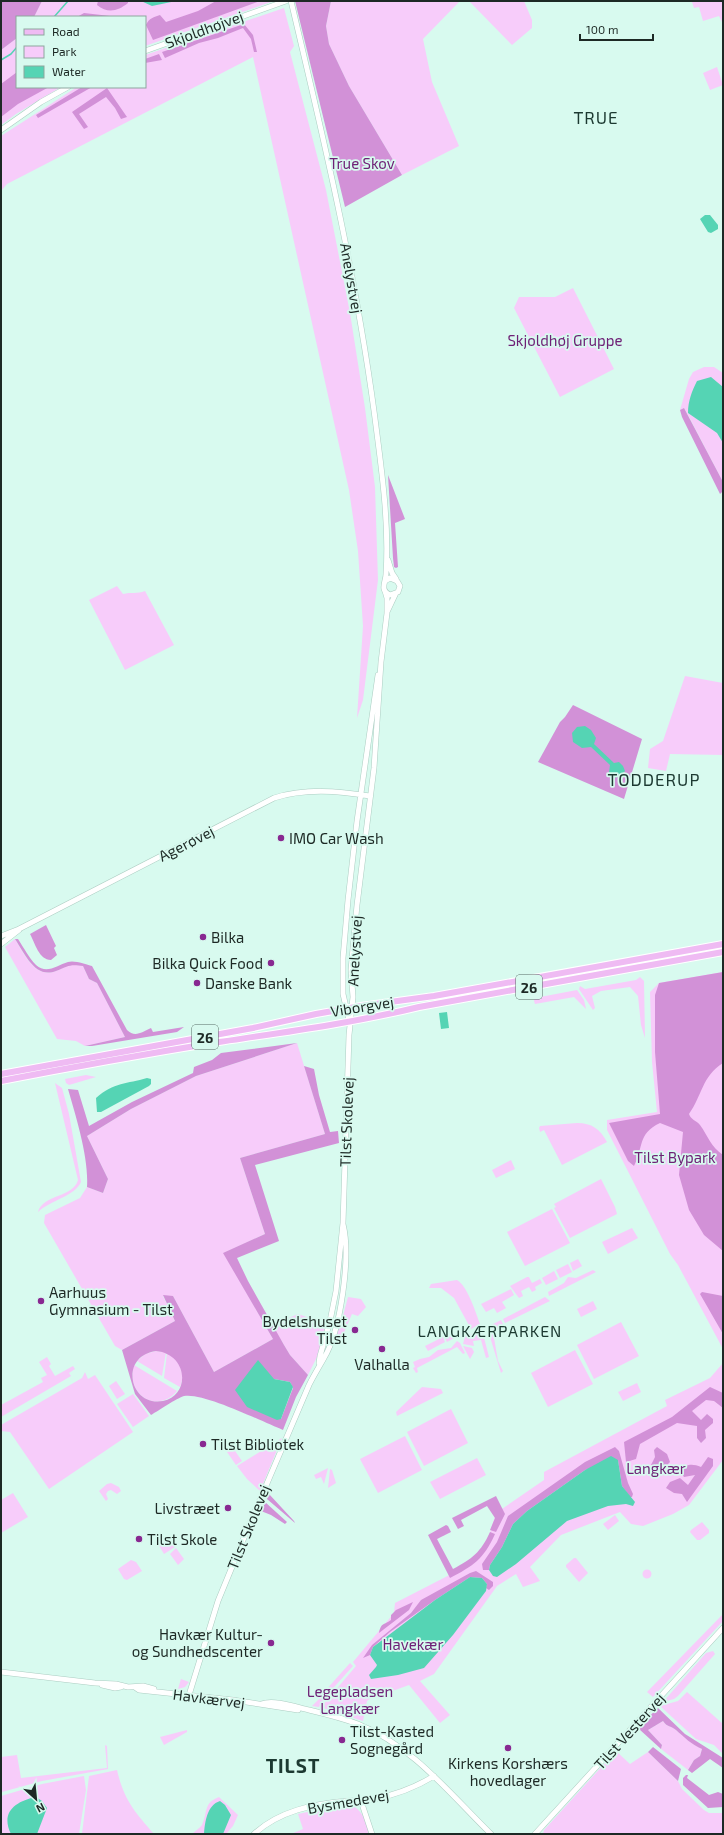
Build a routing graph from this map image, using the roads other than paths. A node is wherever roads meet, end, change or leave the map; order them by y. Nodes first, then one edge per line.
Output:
1 (286, 1) edge
2 (291, 1) edge
3 (146, 51) edge
4 (66, 88) edge
5 (1, 130) edge
6 (387, 559) junction
7 (396, 579) junction
8 (385, 581) junction
9 (385, 591) junction
10 (396, 593) junction
11 (387, 613) junction
12 (381, 662) junction
13 (361, 794) junction
14 (370, 796) junction
15 (19, 929) junction
16 (1, 936) edge
17 (1, 944) edge
18 (723, 944) edge
19 (723, 952) edge
20 (349, 1008) junction
21 (350, 1022) junction
22 (1, 1074) edge
23 (1, 1081) edge
24 (723, 1628) edge
25 (1, 1672) edge
26 (189, 1696) junction
27 (434, 1776) junction
28 (362, 1801) junction
29 (254, 1834) edge
30 (372, 1834) edge
31 (490, 1834) edge
32 (535, 1834) edge

1 - 3 street, Skjoldhøjvej
2 - 6 street, Anelystvej
4 - 5 street
6 - 7 street, Anelystvej
6 - 8 street, Anelystvej
7 - 8 street
7 - 10 street
8 - 9 street
9 - 10 street
9 - 11 street, Anelystvej
10 - 11 street, Anelystvej
11 - 12 street, Anelystvej
12 - 13 street, Anelystvej
12 - 14 street, Anelystvej
13 - 14 street, Agerøvej
13 - 15 street, Agerøvej
13 - 20 street, Anelystvej
14 - 20 street, Anelystvej
15 - 16 street, Agerøvej
15 - 17 street, Agerøvej
18 - 20 main road, Viborgvej / 26
19 - 21 main road, Viborgvej / 26
20 - 21 street, Anelystvej
20 - 22 main road, Viborgvej / 26
21 - 23 main road, Viborgvej / 26
21 - 26 street, Tilst Skolevej
24 - 32 street, Tilst Vestervej
25 - 26 street, Havkærvej
26 - 27 street, Havkærvej
27 - 28 street, Bysmedevej
27 - 31 street, Havkærvej
28 - 29 street, Bysmedevej
28 - 30 street

